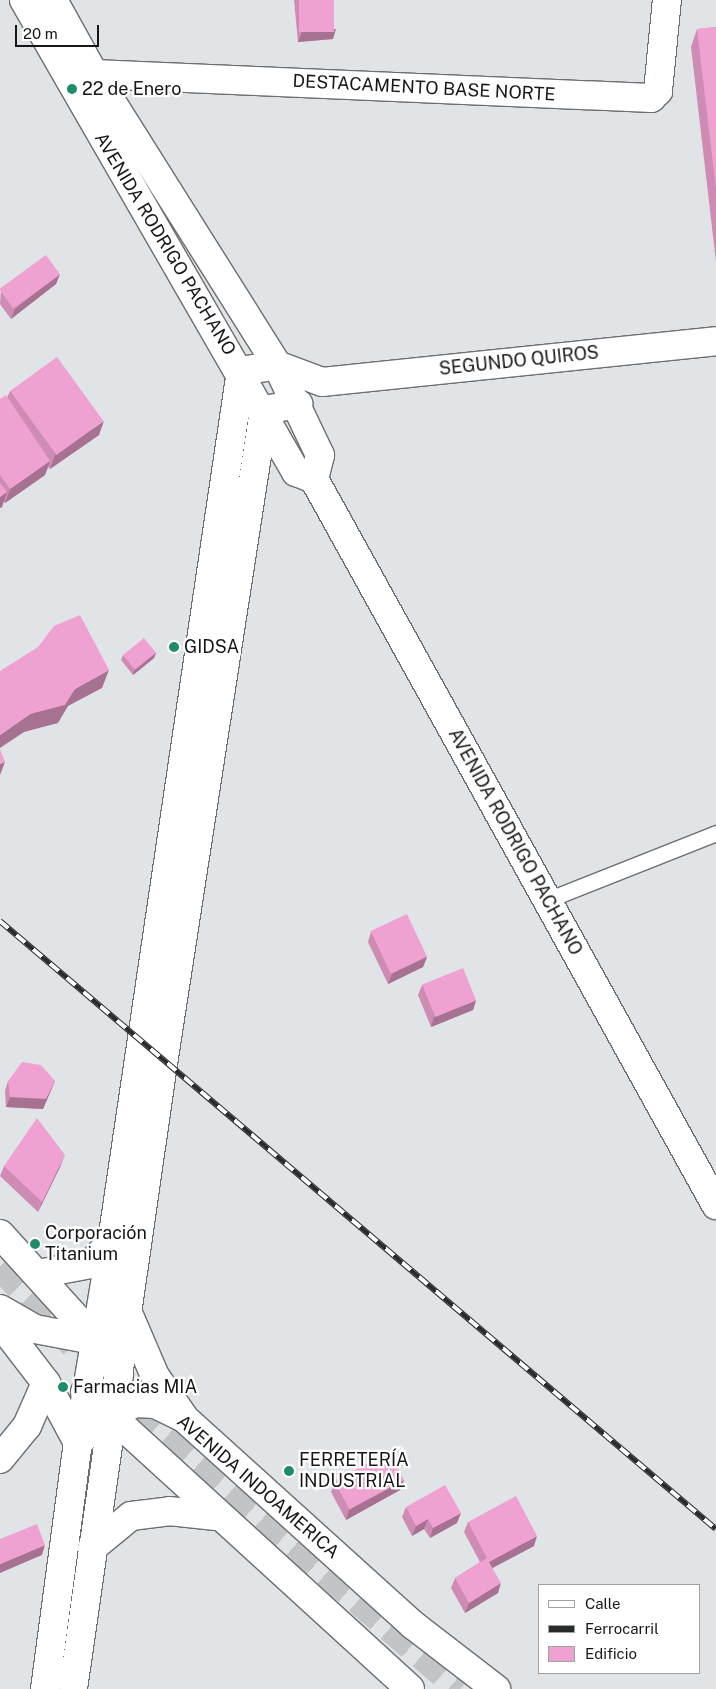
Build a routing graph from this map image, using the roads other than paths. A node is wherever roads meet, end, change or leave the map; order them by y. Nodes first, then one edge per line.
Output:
1 (24, 0) edge
2 (53, 0) edge
3 (666, 0) edge
4 (94, 74) junction
5 (716, 341) edge
6 (276, 365) junction
7 (241, 371) junction
8 (322, 382) junction
9 (298, 404) junction
10 (264, 410) junction
11 (314, 479) junction
12 (716, 833) edge
13 (547, 900) junction
14 (716, 1205) edge
15 (0, 1234) edge
16 (112, 1241) junction
17 (38, 1274) junction
18 (0, 1309) edge
19 (128, 1313) junction
20 (0, 1323) edge
21 (93, 1340) junction
22 (119, 1375) junction
23 (46, 1383) junction
24 (86, 1392) junction
25 (112, 1414) junction
26 (184, 1418) junction
27 (78, 1443) junction
28 (0, 1459) edge
29 (216, 1516) junction
30 (92, 1548) junction
31 (45, 1689) edge
32 (73, 1689) edge
33 (410, 1689) edge
34 (496, 1689) edge

1 - 7 street, AVENIDA RODRIGO PACHANO
2 - 4 street, AVENIDA RODRIGO PACHANO
3 - 4 street, DESTACAMENTO BASE NORTE
4 - 6 street, AVENIDA RODRIGO PACHANO
5 - 8 street, SEGUNDO QUIROS
6 - 7 street
6 - 8 street
6 - 9 street, AVENIDA RODRIGO PACHANO
7 - 10 street, AVENIDA RODRIGO PACHANO
7 - 16 street
8 - 9 street
9 - 10 street
9 - 11 street, AVENIDA RODRIGO PACHANO
10 - 11 street, AVENIDA RODRIGO PACHANO
10 - 19 street
11 - 13 street, AVENIDA RODRIGO PACHANO
12 - 13 lane
13 - 14 street, AVENIDA RODRIGO PACHANO
15 - 17 street
16 - 17 street
16 - 21 street
17 - 21 street
18 - 21 street
19 - 21 street
19 - 22 street
19 - 26 street
20 - 23 street
21 - 22 street
21 - 24 street
22 - 25 street
23 - 27 street
23 - 28 street
24 - 25 street
24 - 27 street
25 - 26 street, AVENIDA INDOAMERICA
25 - 27 street, AVENIDA INDOAMERICA
25 - 29 street
25 - 30 street
26 - 34 street, AVENIDA INDOAMERICA
27 - 31 street
29 - 30 street
29 - 33 street
30 - 32 street

